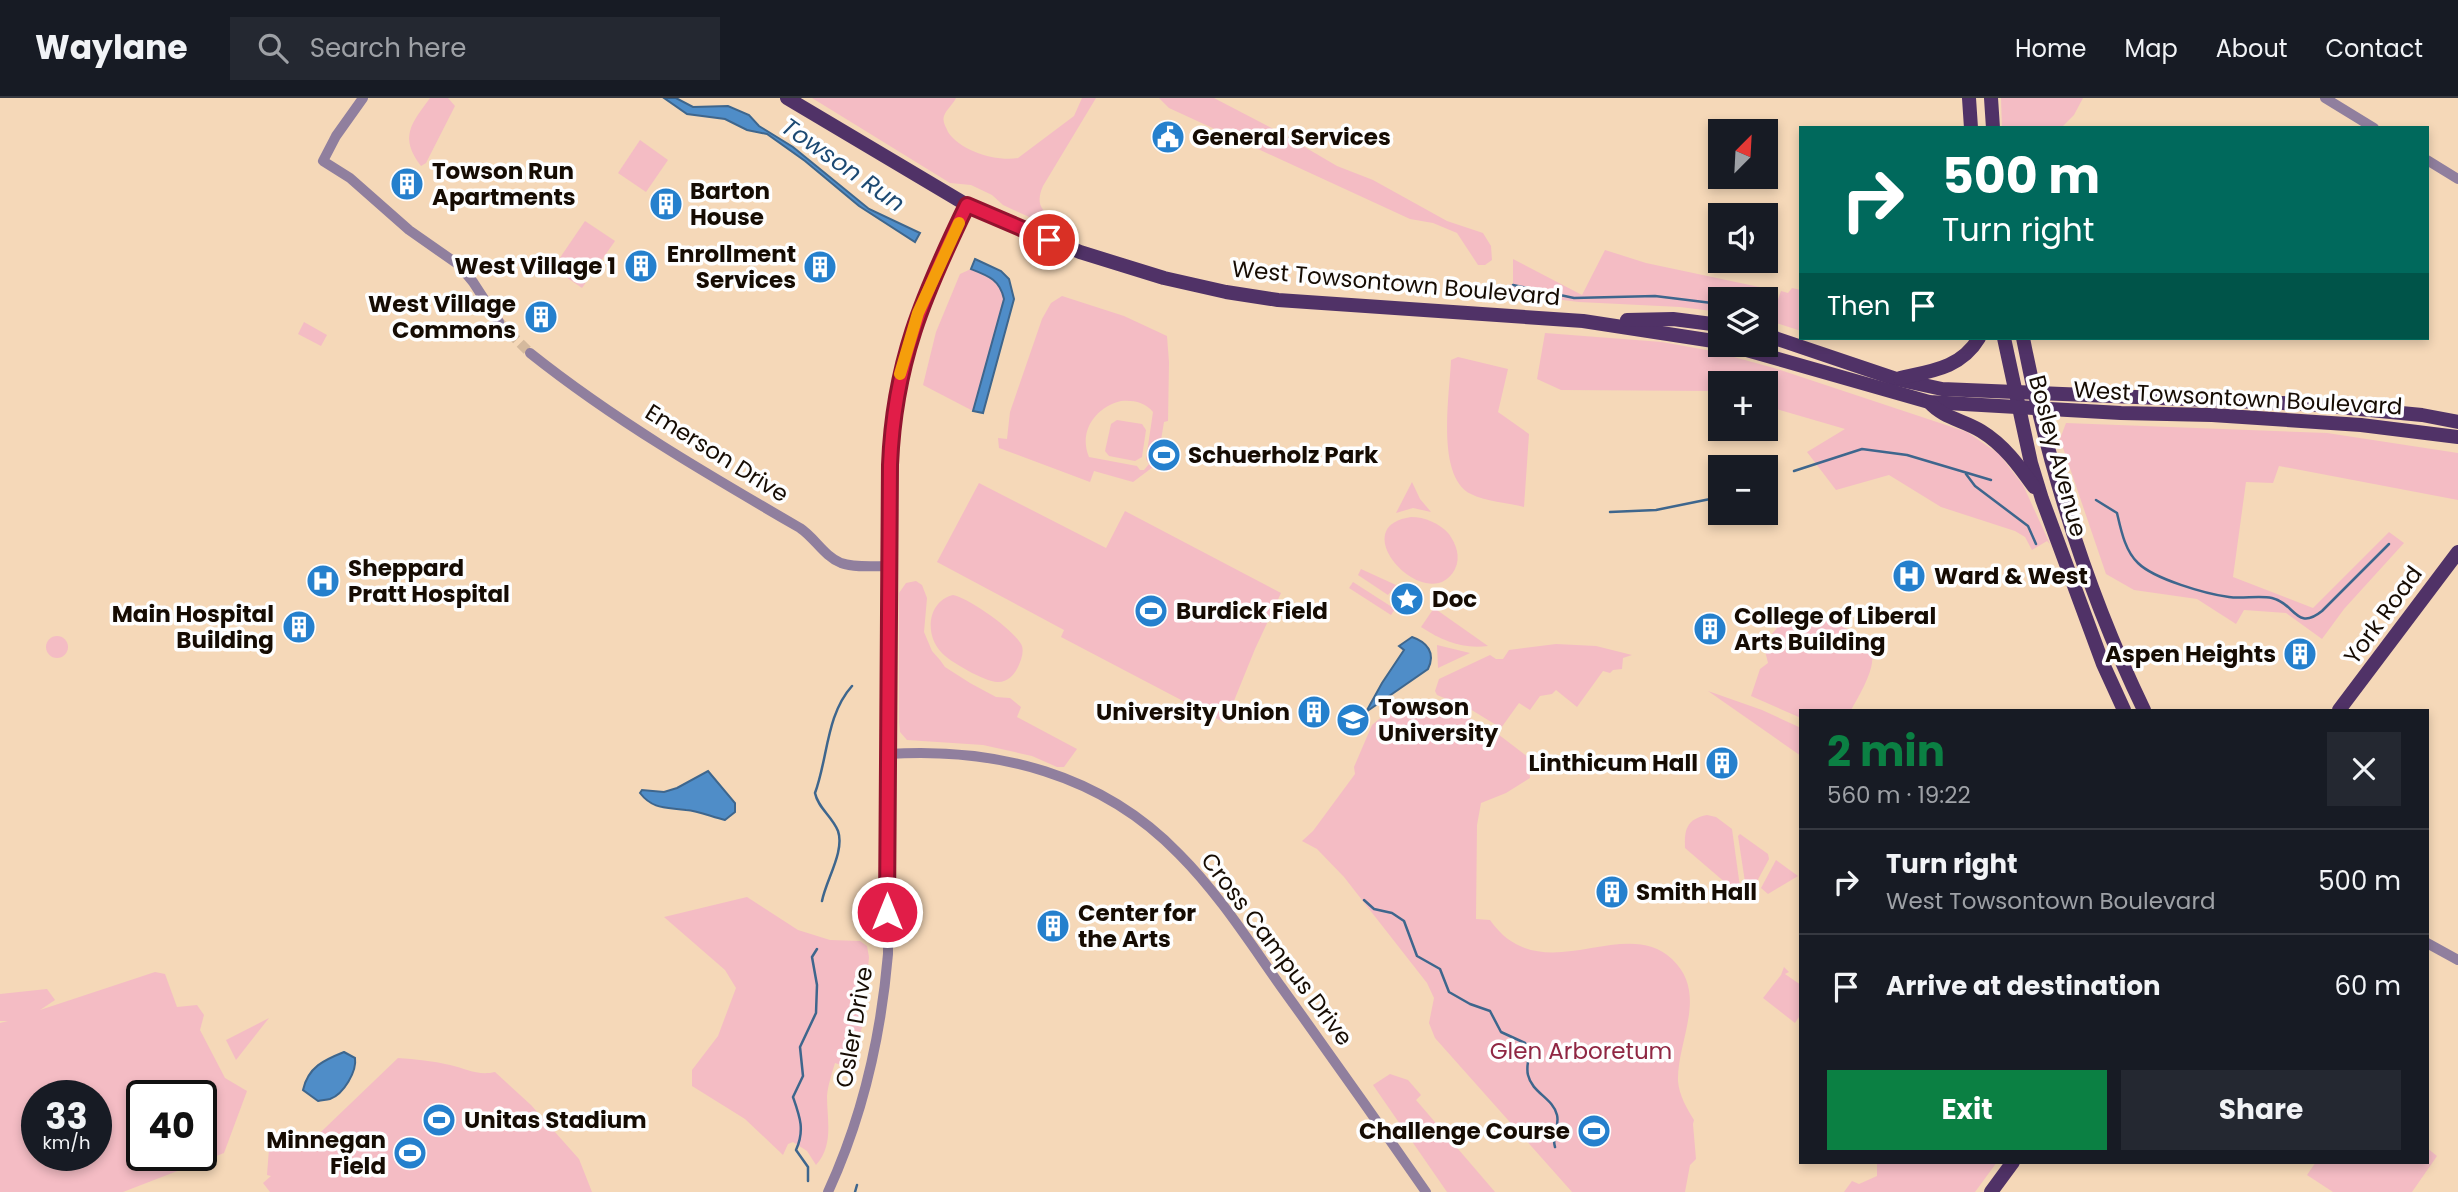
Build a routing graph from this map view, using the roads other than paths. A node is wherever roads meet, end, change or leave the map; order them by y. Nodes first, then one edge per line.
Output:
1 (363, 98) edge
2 (787, 98) edge
3 (1969, 98) edge
4 (1991, 98) edge
5 (2325, 98) edge
6 (1971, 126) edge
7 (1993, 126) edge
8 (2371, 126) edge
9 (2429, 161) edge
10 (2458, 179) edge
11 (967, 205) junction
12 (1583, 321) junction
13 (499, 322) tunnel mouth
14 (1708, 323) edge
15 (1778, 339) edge
16 (1708, 340) edge
17 (1978, 340) edge
18 (2004, 340) edge
19 (2023, 340) edge
20 (530, 353) tunnel mouth
21 (1771, 357) edge
22 (1896, 379) junction
23 (2017, 393) junction
24 (2034, 394) junction
25 (1929, 402) junction
26 (2020, 408) junction
27 (2037, 409) junction
28 (2458, 422) edge
29 (2458, 438) edge
30 (2042, 499) junction
31 (2458, 552) edge
32 (889, 566) junction
33 (2124, 709) edge
34 (2144, 709) edge
35 (2343, 709) edge
36 (888, 754) junction
37 (2429, 944) edge
38 (2458, 960) edge
39 (2013, 1164) edge
40 (828, 1192) edge
41 (1426, 1192) edge
42 (1992, 1192) edge

1 - 13 street
2 - 11 main road, West Towsontown Boulevard
3 - 6 main road
4 - 7 main road
5 - 8 street
9 - 10 street
11 - 12 main road, West Towsontown Boulevard
11 - 32 street, Osler Drive
12 - 14 main road, West Towsontown Boulevard
12 - 16 main road, West Towsontown Boulevard
15 - 22 main road, West Towsontown Boulevard
17 - 22 main road
18 - 23 main road, Bosley Avenue
19 - 24 main road, Bosley Avenue
20 - 32 street, Emerson Drive
21 - 25 main road, West Towsontown Boulevard
22 - 23 main road, West Towsontown Boulevard
23 - 24 main road, West Towsontown Boulevard
23 - 26 main road, Bosley Avenue
24 - 27 main road, Bosley Avenue
24 - 28 main road, West Towsontown Boulevard
25 - 26 main road, West Towsontown Boulevard
25 - 30 main road
26 - 27 main road, West Towsontown Boulevard
26 - 30 main road, Bosley Avenue
27 - 29 main road, West Towsontown Boulevard
27 - 34 main road, Bosley Avenue
30 - 33 main road, Bosley Avenue
31 - 35 main road, York Road
32 - 36 street, Osler Drive
36 - 40 street, Osler Drive
36 - 41 street, Cross Campus Drive
37 - 38 street
39 - 42 main road

